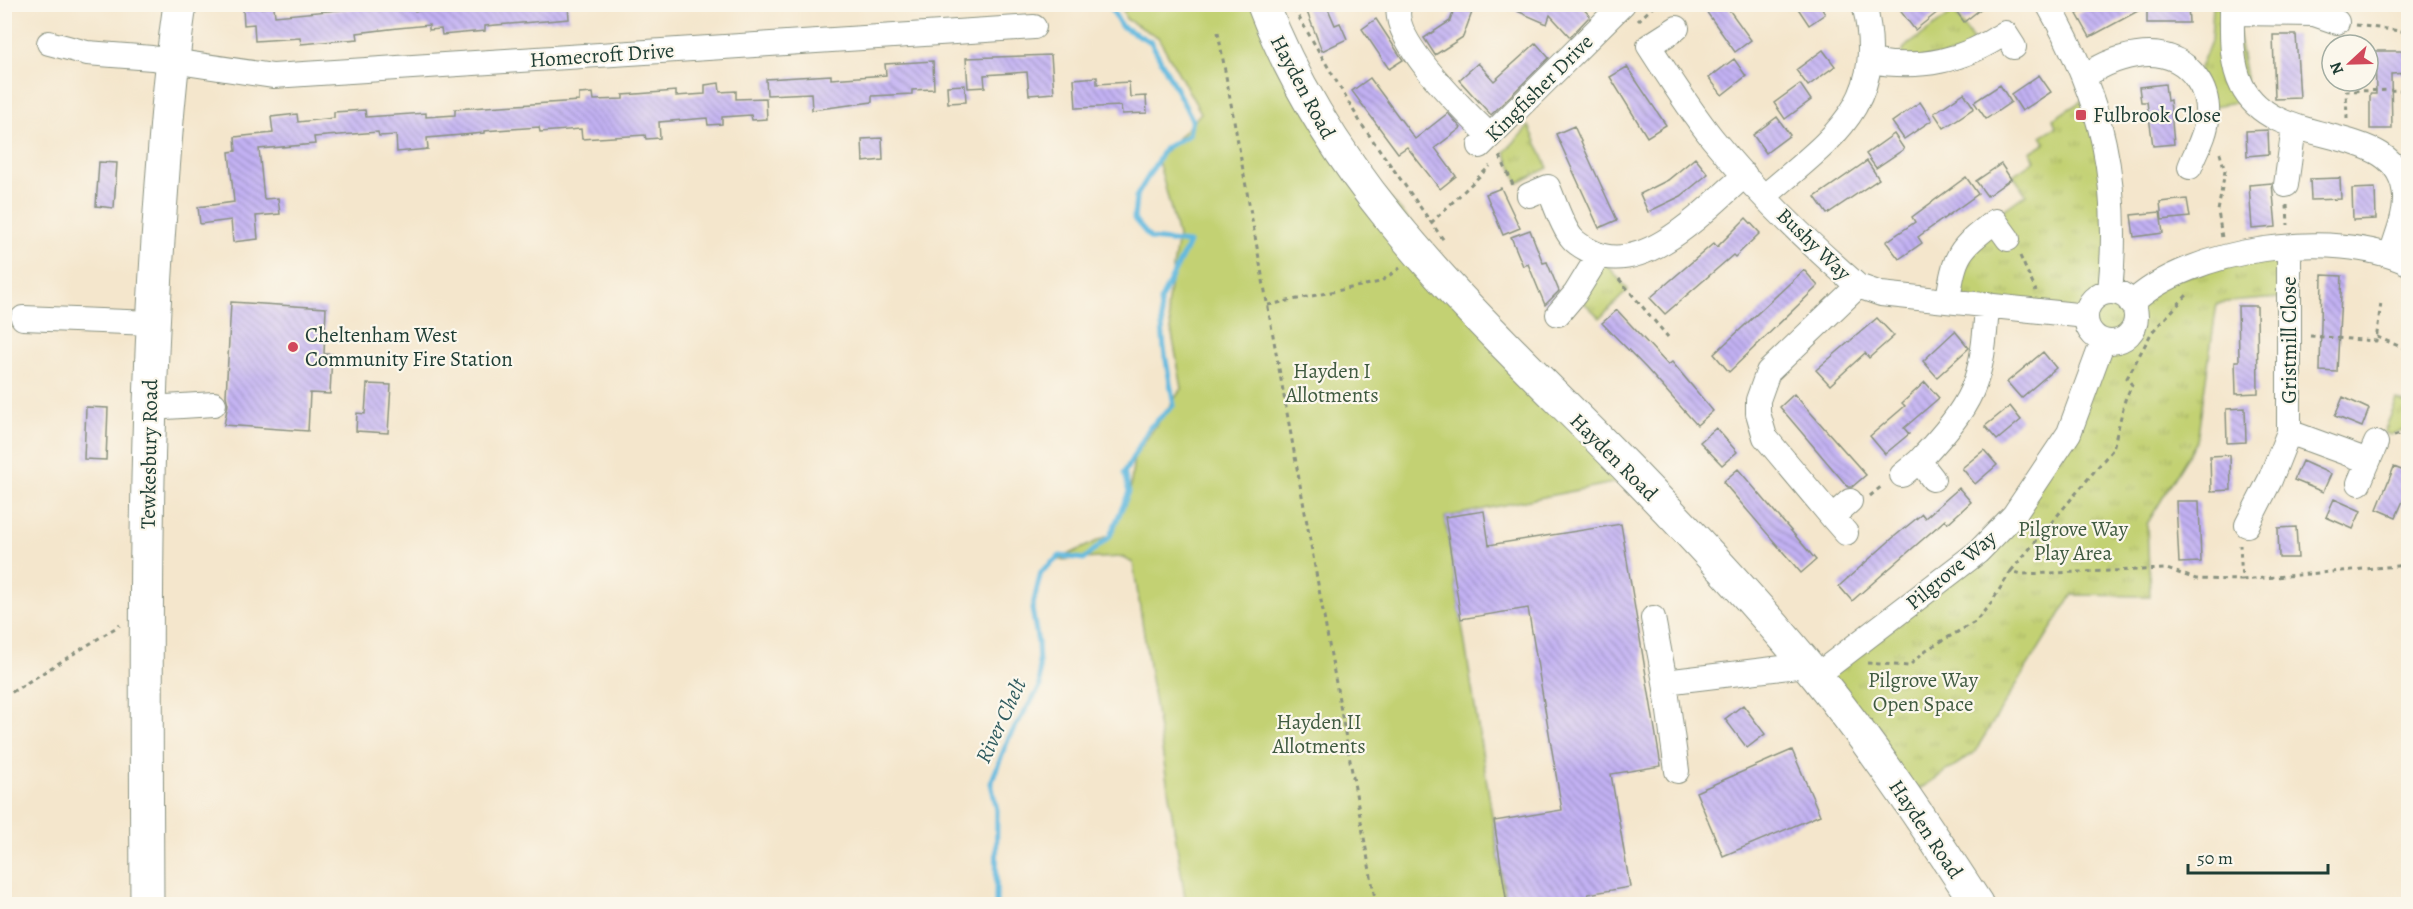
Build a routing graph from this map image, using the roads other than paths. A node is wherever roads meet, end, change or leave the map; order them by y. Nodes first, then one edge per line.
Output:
1 (180, 4) edge
2 (1263, 4) edge
3 (1400, 4) edge
4 (1623, 4) edge
5 (1864, 4) edge
6 (2048, 4) edge
7 (2232, 9) edge
8 (2337, 22) road end
9 (1034, 27) dead end
10 (1677, 28) dead end
11 (49, 43) dead end
12 (2014, 47) dead end
13 (172, 61) junction
14 (1870, 61) junction
15 (2085, 76) junction
16 (2294, 127) junction
17 (2197, 163) road end
18 (2402, 165) edge
19 (1745, 175) junction
20 (2286, 185) road end
21 (1529, 195) dead end
22 (1765, 196) junction
23 (2008, 239) road end
24 (2289, 248) junction
25 (1599, 255) junction
26 (2400, 259) edge
27 (1858, 286) junction
28 (2110, 292) junction
29 (1948, 300) junction
30 (1987, 304) junction
31 (2131, 304) junction
32 (1558, 314) dead end
33 (2086, 316) junction
34 (23, 318) dead end
35 (152, 323) junction
36 (2103, 341) junction
37 (214, 404) dead end
38 (150, 408) junction
39 (2289, 432) junction
40 (2368, 462) dead end
41 (1918, 472) road end
42 (1843, 517) road end
43 (2247, 525) road end
44 (1653, 618) dead end
45 (1820, 667) junction
46 (1665, 681) junction
47 (1677, 771) dead end
48 (147, 904) edge
49 (1977, 904) edge

1 - 13 highway, Tewkesbury Road
2 - 45 main road, Hayden Road
3 - 4 street, Kingfisher Drive
5 - 14 street
6 - 15 street
7 - 8 street
7 - 16 street
9 - 13 street, Homecroft Drive
10 - 19 street, Bushy Way
11 - 13 street, Homecroft Drive
12 - 14 street
13 - 35 highway, Tewkesbury Road
14 - 22 street
15 - 17 street
15 - 28 street
16 - 18 street
16 - 20 street
18 - 26 street
19 - 22 street, Bushy Way
19 - 25 street
21 - 25 street
22 - 27 street, Bushy Way
23 - 29 street
24 - 26 street
24 - 31 street
24 - 39 street, Gristmill Close
25 - 32 street
27 - 29 street, Bushy Way
27 - 42 street
28 - 31 street
28 - 33 street
29 - 30 street, Bushy Way
30 - 33 street, Bushy Way
30 - 41 street
31 - 36 street
33 - 36 street
34 - 35 street
35 - 38 highway, Tewkesbury Road
36 - 45 street, Pilgrove Way
37 - 38 street
38 - 48 highway, Tewkesbury Road
39 - 40 street, Gristmill Close
39 - 43 street, Gristmill Close
44 - 46 street
45 - 46 street
45 - 49 main road, Hayden Road
46 - 47 street

